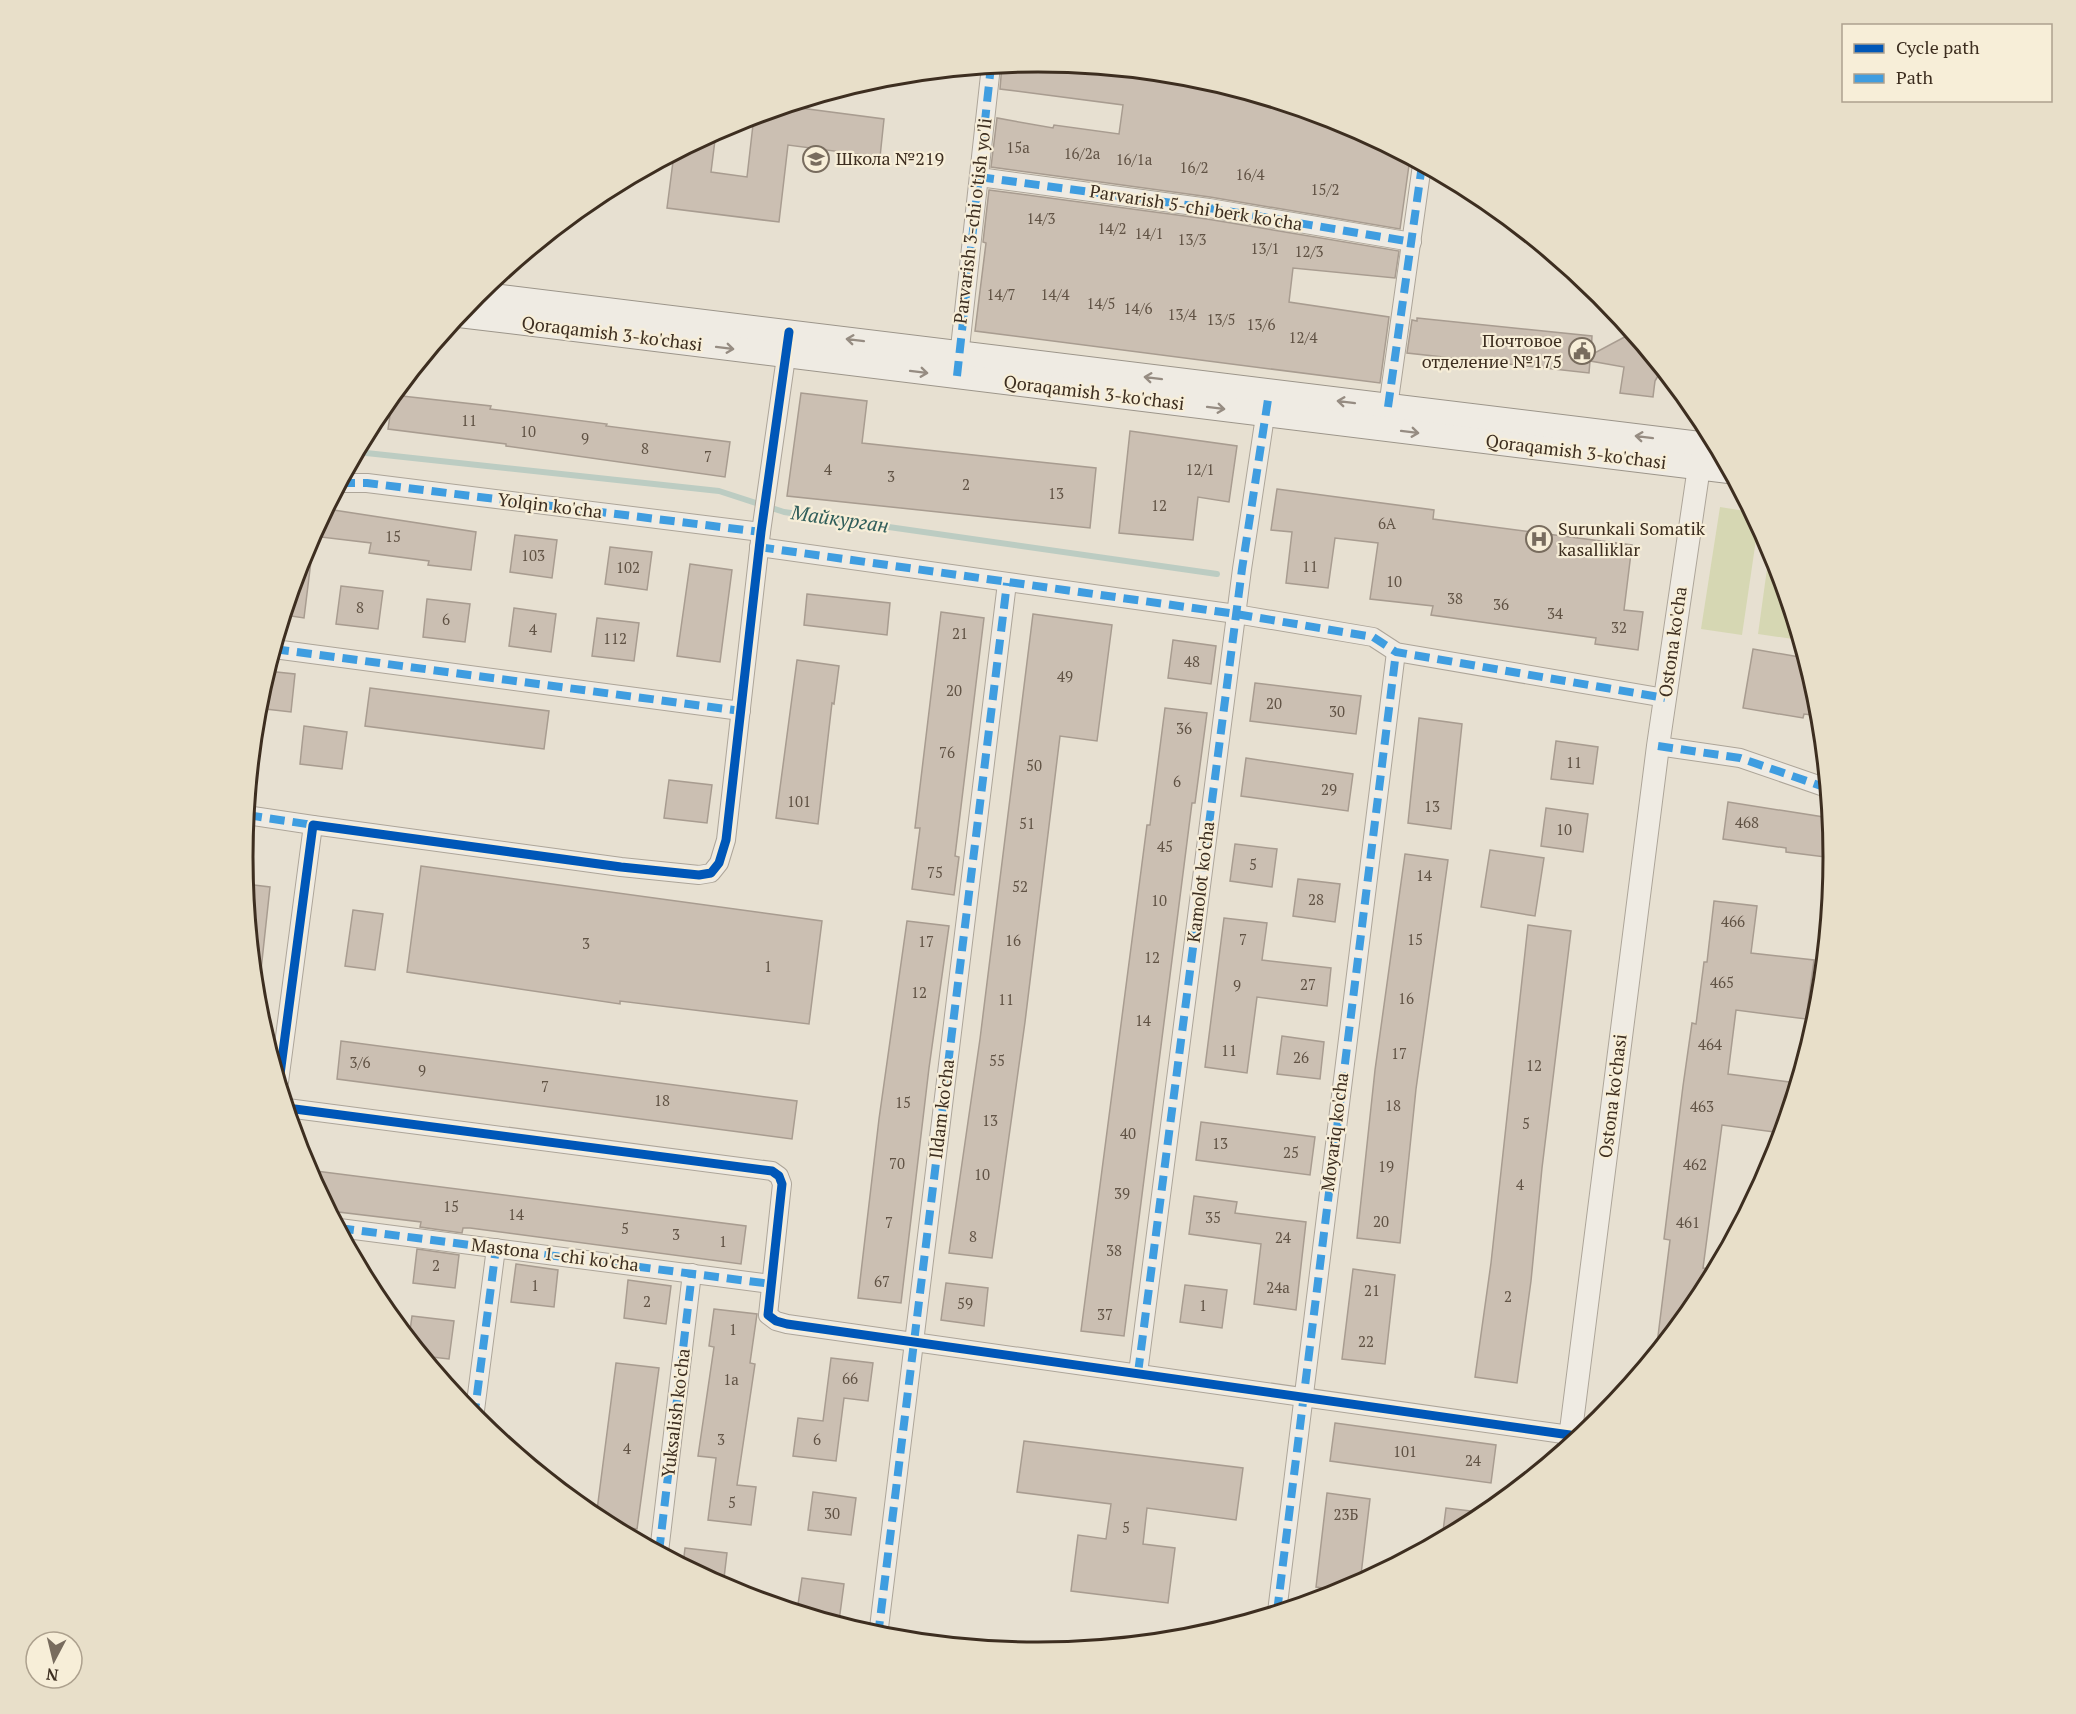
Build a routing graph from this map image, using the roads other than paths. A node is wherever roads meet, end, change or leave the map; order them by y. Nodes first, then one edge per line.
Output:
1 (990, 74) edge
2 (1421, 172) edge
3 (979, 177) junction
4 (1412, 242) junction
5 (489, 296) edge
6 (470, 316) edge
7 (787, 344) junction
8 (958, 365) junction
9 (1267, 403) junction
10 (1388, 407) junction
11 (1707, 447) edge
12 (1707, 447) edge
13 (1708, 448) edge
14 (348, 483) edge
15 (760, 540) junction
16 (1007, 583) junction
17 (1237, 608) junction
18 (281, 650) edge
19 (1395, 652) junction
20 (1665, 698) junction
21 (741, 711) junction
22 (1658, 746) junction
23 (1819, 785) edge
24 (255, 816) edge
25 (313, 825) junction
26 (281, 1064) edge
27 (295, 1109) edge
28 (347, 1229) edge
29 (496, 1248) junction
30 (692, 1273) junction
31 (771, 1284) junction
32 (913, 1343) junction
33 (1138, 1373) junction
34 (1302, 1396) junction
35 (476, 1404) edge
36 (1570, 1434) edge
37 (1563, 1440) edge
38 (660, 1545) edge
39 (1278, 1604) edge
40 (879, 1626) edge

1 - 3 street, Parvarish 3-chi o'tish yo'li
2 - 4 street
3 - 4 street, Parvarish 5-chi berk ko'cha
3 - 8 street, Parvarish 3-chi o'tish yo'li
4 - 10 street
5 - 7 main road, Qoraqamish 3-ko'chasi
6 -> 7 main road, Qoraqamish 3-ko'chasi
7 - 8 main road, Qoraqamish 3-ko'chasi
7 - 15 street
8 - 9 main road, Qoraqamish 3-ko'chasi
10 -> 9 main road, Qoraqamish 3-ko'chasi
9 -> 12 main road, Qoraqamish 3-ko'chasi
9 - 17 street, Kamolot ko'cha
11 -> 10 main road, Qoraqamish 3-ko'chasi
13 - 20 street, Ostona ko'cha
14 - 15 street, Yolqin ko'cha
15 - 16 street, Yolqin ko'cha
15 - 21 street
16 - 17 street, Yolqin ko'cha
16 - 32 street, Ildam ko'cha
17 - 19 street, Yolqin ko'cha
17 - 33 street, Kamolot ko'cha
18 - 21 street
19 - 20 street
19 - 34 street, Moyariq ko'cha
20 - 22 street, Ostona ko'cha
21 - 25 street
22 - 23 street
22 - 36 street, Ostona ko'chasi
24 - 25 street
25 - 26 street
27 - 31 street
28 - 29 street, Mastona 1-chi ko'cha
29 - 30 street, Mastona 1-chi ko'cha
29 - 35 street
30 - 31 street, Mastona 1-chi ko'cha
30 - 38 street, Yuksalish ko'cha
31 - 32 street
32 - 33 street
32 - 40 street, Ildam ko'cha
33 - 34 street
34 - 37 street
34 - 39 street, Moyariq ko'cha

